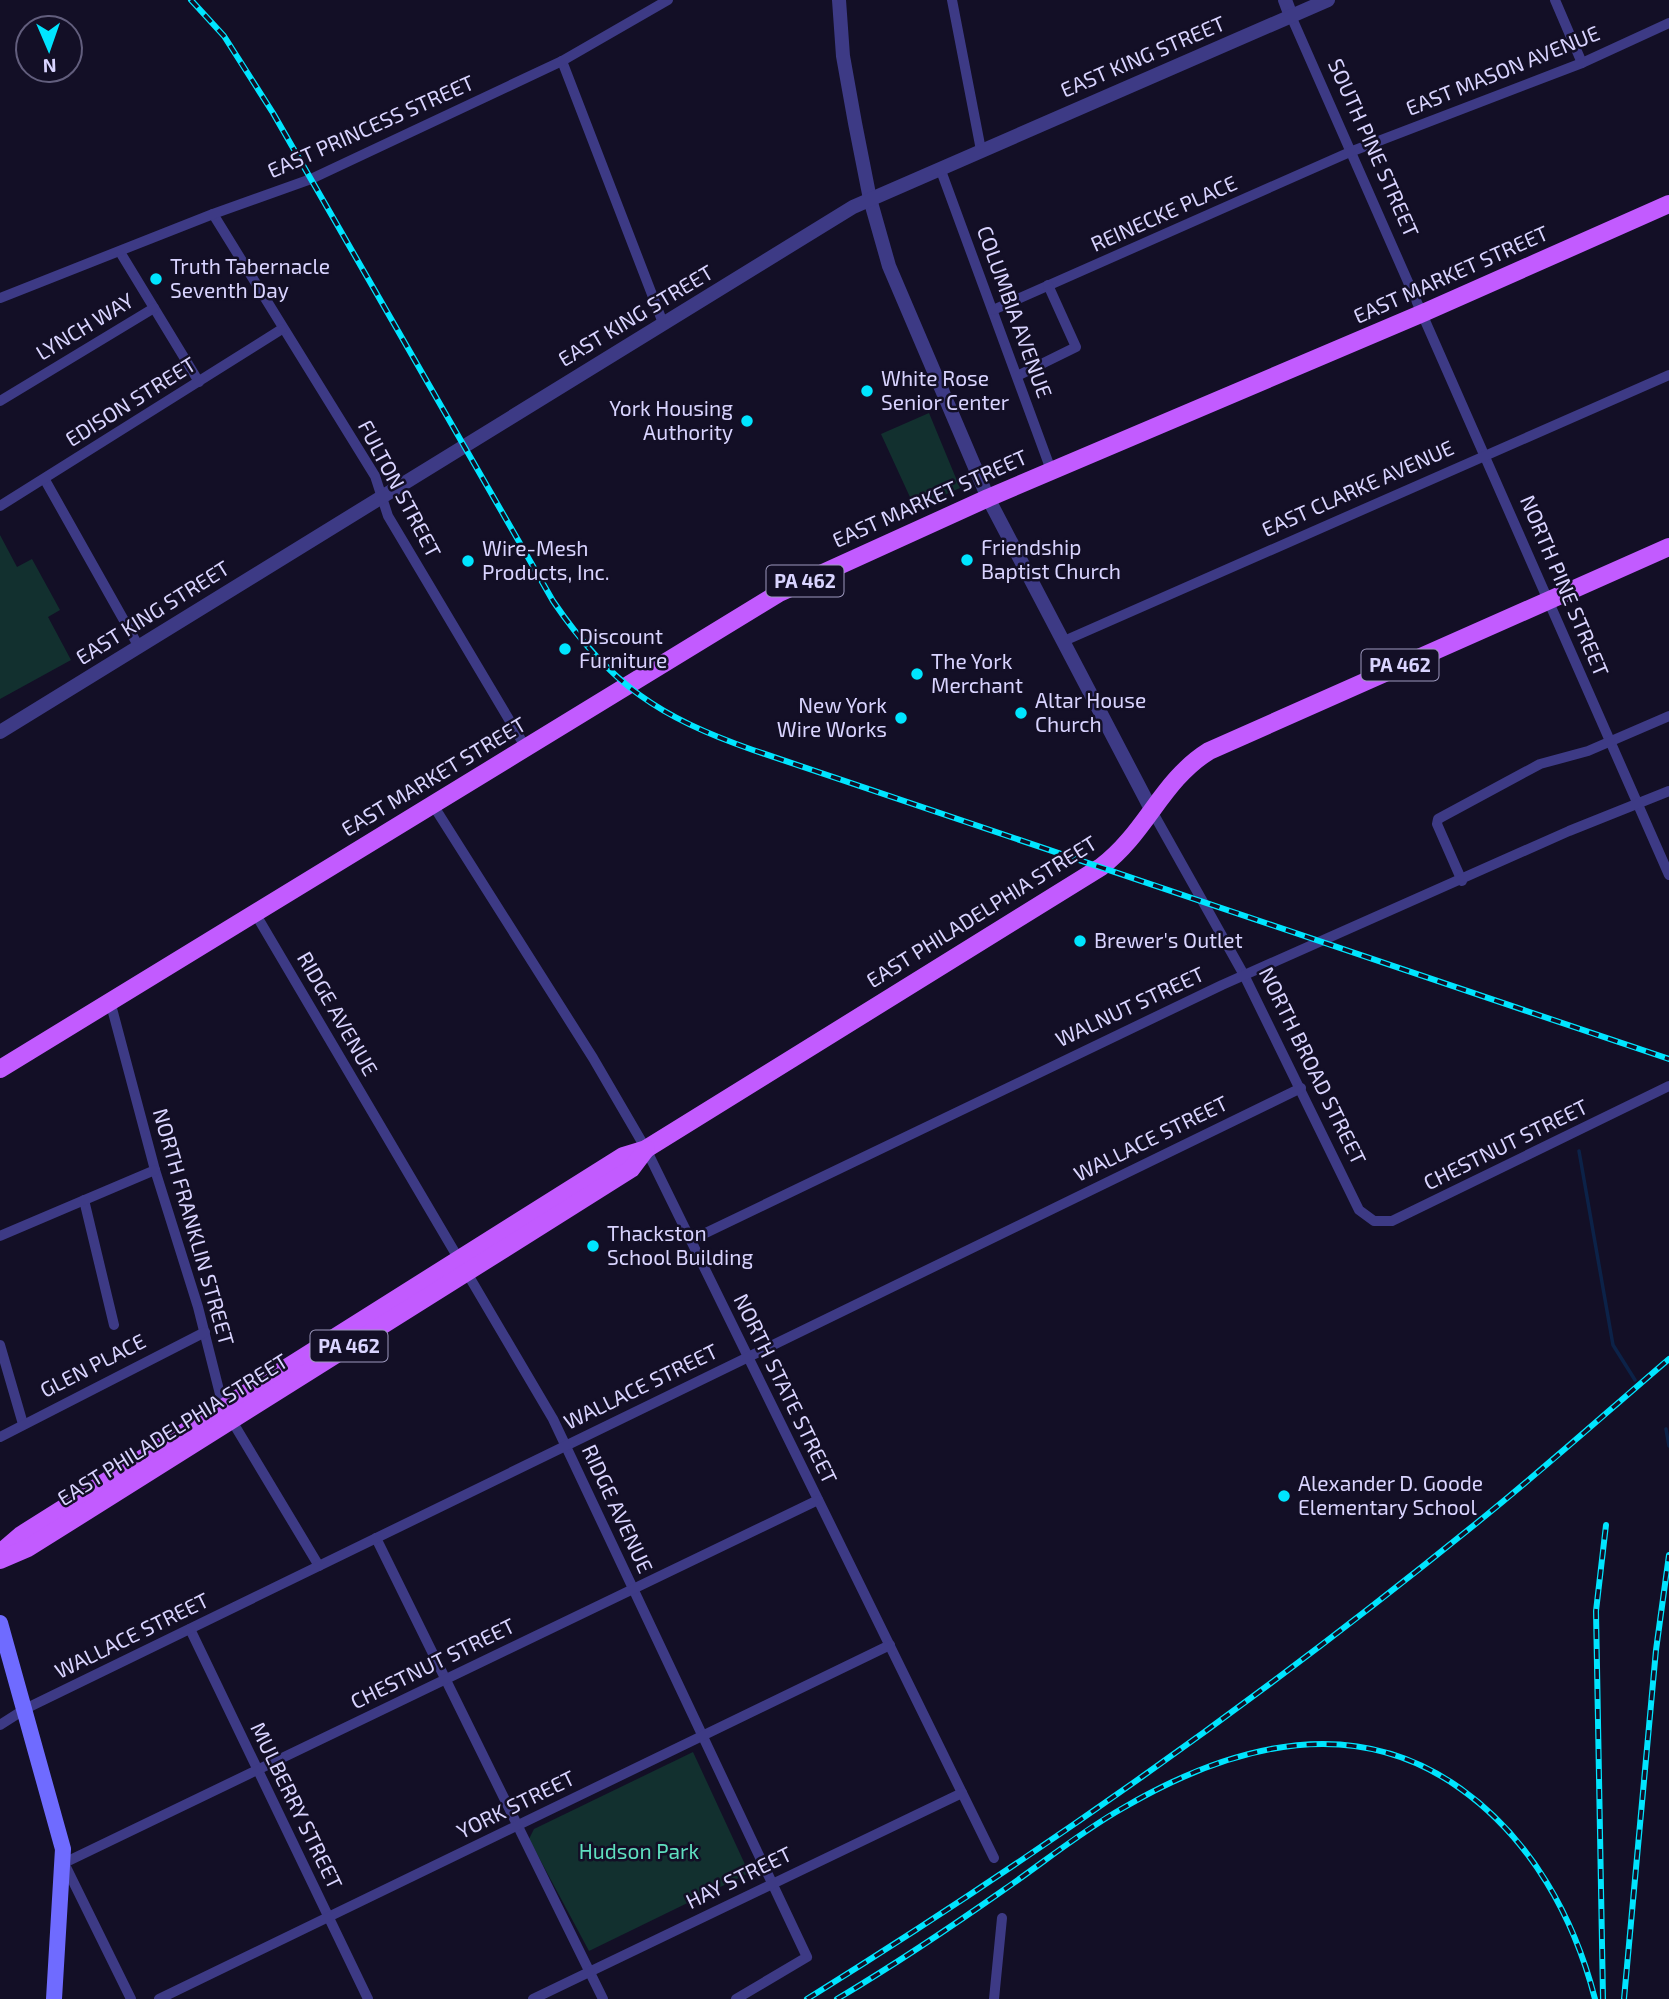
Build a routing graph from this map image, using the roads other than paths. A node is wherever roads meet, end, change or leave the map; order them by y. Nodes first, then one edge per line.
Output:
1 (839, 0) edge
2 (952, 0) edge
3 (1285, 0) edge
4 (1328, 0) edge
5 (1555, 0) edge
6 (666, 1) edge
7 (1292, 16) junction
8 (1669, 23) edge
9 (562, 61) junction
10 (1582, 63) junction
11 (981, 150) junction
12 (1350, 152) junction
13 (940, 168) junction
14 (870, 199) junction
15 (1669, 204) edge
16 (213, 214) junction
17 (120, 252) junction
18 (1048, 285) junction
19 (0, 298) edge
20 (154, 308) junction
21 (993, 310) junction
22 (1423, 313) junction
23 (663, 323) junction
24 (282, 329) junction
25 (1669, 375) edge
26 (1017, 376) junction
27 (199, 382) junction
28 (0, 401) edge
29 (1487, 454) junction
30 (1051, 470) junction
31 (45, 480) junction
32 (382, 496) junction
33 (988, 498) junction
34 (0, 506) edge
35 (1669, 547) edge
36 (1549, 600) junction
37 (1064, 641) junction
38 (139, 647) junction
39 (1669, 716) edge
40 (0, 731) edge
41 (1612, 741) junction
42 (526, 748) junction
43 (1669, 792) edge
44 (1639, 804) junction
45 (433, 805) junction
46 (1152, 811) junction
47 (1669, 875) edge
48 (1462, 881) junction
49 (255, 913) junction
50 (1244, 975) junction
51 (110, 1001) junction
52 (0, 1069) edge
53 (1669, 1086) edge
54 (1301, 1088) junction
55 (646, 1149) junction
56 (155, 1170) junction
57 (84, 1200) junction
58 (1359, 1210) joint
59 (0, 1236) edge
60 (691, 1240) junction
61 (464, 1264) junction
62 (114, 1325) dead end
63 (205, 1332) junction
64 (0, 1345) edge
65 (748, 1357) junction
66 (227, 1414) junction
67 (23, 1424) junction
68 (0, 1437) edge
69 (566, 1446) junction
70 (818, 1500) junction
71 (376, 1538) junction
72 (0, 1553) edge
73 (0, 1560) edge
74 (319, 1566) junction
75 (633, 1589) junction
76 (0, 1623) edge
77 (190, 1629) junction
78 (890, 1645) junction
79 (446, 1679) junction
80 (25, 1709) junction
81 (0, 1725) edge
82 (703, 1736) junction
83 (258, 1770) junction
84 (962, 1793) junction
85 (517, 1825) junction
86 (994, 1858) dead end
87 (64, 1863) junction
88 (773, 1884) junction
89 (328, 1917) junction
90 (1002, 1918) dead end
91 (589, 1972) junction
92 (54, 1999) edge
93 (131, 1999) edge
94 (159, 1999) edge
95 (368, 1999) edge
96 (533, 1999) edge
97 (603, 1999) edge
98 (736, 1999) edge
99 (994, 1999) edge

1 - 14 street, NORTH BROAD STREET
2 - 11 street
3 - 7 street, SOUTH PINE STREET
4 - 7 street, EAST KING STREET
5 - 10 street
6 - 9 street, EAST PRINCESS STREET
7 - 11 street, EAST KING STREET
7 - 12 street, SOUTH PINE STREET
8 - 10 street, EAST MASON AVENUE
9 - 16 street, EAST PRINCESS STREET
9 - 23 street
10 - 12 street, EAST MASON AVENUE
11 - 13 street, EAST KING STREET
12 - 18 street, REINECKE PLACE
12 - 22 street, SOUTH PINE STREET
13 - 14 street, EAST KING STREET
13 - 21 street, COLUMBIA AVENUE
14 - 23 street, EAST KING STREET
14 - 33 street, NORTH BROAD STREET
15 - 22 main road, EAST MARKET STREET / PA 462
16 - 17 street, EAST PRINCESS STREET
16 - 24 street, FULTON STREET
17 - 19 street, EAST PRINCESS STREET
17 - 20 street
18 - 21 street, REINECKE PLACE
18 - 26 street
20 - 27 street
20 - 28 street, LYNCH WAY
21 - 26 street, COLUMBIA AVENUE
22 - 29 street, NORTH PINE STREET
22 - 30 main road, EAST MARKET STREET / PA 462
23 - 32 street, EAST KING STREET
24 - 27 street, EDISON STREET
24 - 32 street, FULTON STREET
25 - 29 street, EAST CLARKE AVENUE
26 - 30 street, COLUMBIA AVENUE
27 - 31 street, EDISON STREET
29 - 36 street, NORTH PINE STREET
29 - 37 street, EAST CLARKE AVENUE
30 - 33 main road, EAST MARKET STREET / PA 462
31 - 34 street, EDISON STREET
31 - 38 street
32 - 38 street, EAST KING STREET
32 - 42 street, FULTON STREET
33 - 37 street, NORTH BROAD STREET
33 - 42 main road, EAST MARKET STREET / PA 462
35 - 36 main road, EAST PHILADELPHIA STREET / PA 462
36 - 41 street, NORTH PINE STREET
36 - 46 main road, EAST PHILADELPHIA STREET / PA 462
37 - 46 street, NORTH BROAD STREET
38 - 40 street, EAST KING STREET
39 - 41 street
41 - 44 street, NORTH PINE STREET
41 - 48 street
42 - 45 main road, EAST MARKET STREET / PA 462
43 - 44 street, WALNUT STREET
44 - 47 street, NORTH PINE STREET
44 - 48 street, WALNUT STREET
45 - 49 main road, EAST MARKET STREET / PA 462
45 - 55 street, NORTH STATE STREET
46 - 50 street, NORTH BROAD STREET
46 - 55 main road, EAST PHILADELPHIA STREET / PA 462
48 - 50 street, WALNUT STREET
49 - 51 main road, EAST MARKET STREET / PA 462
49 - 61 street, RIDGE AVENUE
50 - 54 street, NORTH BROAD STREET
50 - 60 street, WALNUT STREET
51 - 52 main road, EAST MARKET STREET / PA 462
51 - 56 street, NORTH FRANKLIN STREET
53 - 58 street, CHESTNUT STREET
54 - 58 street, NORTH BROAD STREET
54 - 65 street, WALLACE STREET
55 - 60 street, NORTH STATE STREET
55 - 61 main road, EAST PHILADELPHIA STREET / PA 462
56 - 57 street
56 - 63 street, NORTH FRANKLIN STREET
57 - 59 street
57 - 62 street
60 - 65 street, NORTH STATE STREET
61 - 66 main road, EAST PHILADELPHIA STREET / PA 462
61 - 69 street, RIDGE AVENUE
63 - 66 street, NORTH FRANKLIN STREET
63 - 67 street, GLEN PLACE
64 - 67 street
65 - 69 street, WALLACE STREET
65 - 70 street, NORTH STATE STREET
66 - 72 main road, EAST PHILADELPHIA STREET / PA 462
66 - 73 main road, EAST PHILADELPHIA STREET / PA 462
66 - 74 street, NORTH FRANKLIN STREET
67 - 68 street, GLEN PLACE
69 - 71 street, WALLACE STREET
69 - 75 street, RIDGE AVENUE
70 - 75 street, CHESTNUT STREET
70 - 78 street, NORTH STATE STREET
71 - 74 street, WALLACE STREET
71 - 79 street
74 - 77 street, WALLACE STREET
75 - 79 street, CHESTNUT STREET
75 - 82 street, RIDGE AVENUE
76 - 80 main road
77 - 80 street, WALLACE STREET
77 - 83 street, MULBERRY STREET
78 - 82 street, YORK STREET
78 - 84 street, NORTH STATE STREET
79 - 83 street, CHESTNUT STREET
79 - 85 street
80 - 81 street, WALLACE STREET
80 - 87 main road
82 - 85 street, YORK STREET
82 - 88 street, RIDGE AVENUE
83 - 87 street, CHESTNUT STREET
83 - 89 street, MULBERRY STREET
84 - 86 street, NORTH STATE STREET
84 - 88 street, HAY STREET
85 - 89 street, YORK STREET
85 - 91 street
87 - 92 main road
87 - 93 street
88 - 91 street, HAY STREET
88 - 98 street, RIDGE AVENUE
89 - 94 street, YORK STREET
89 - 95 street, MULBERRY STREET
90 - 99 street
91 - 96 street, HAY STREET
91 - 97 street

